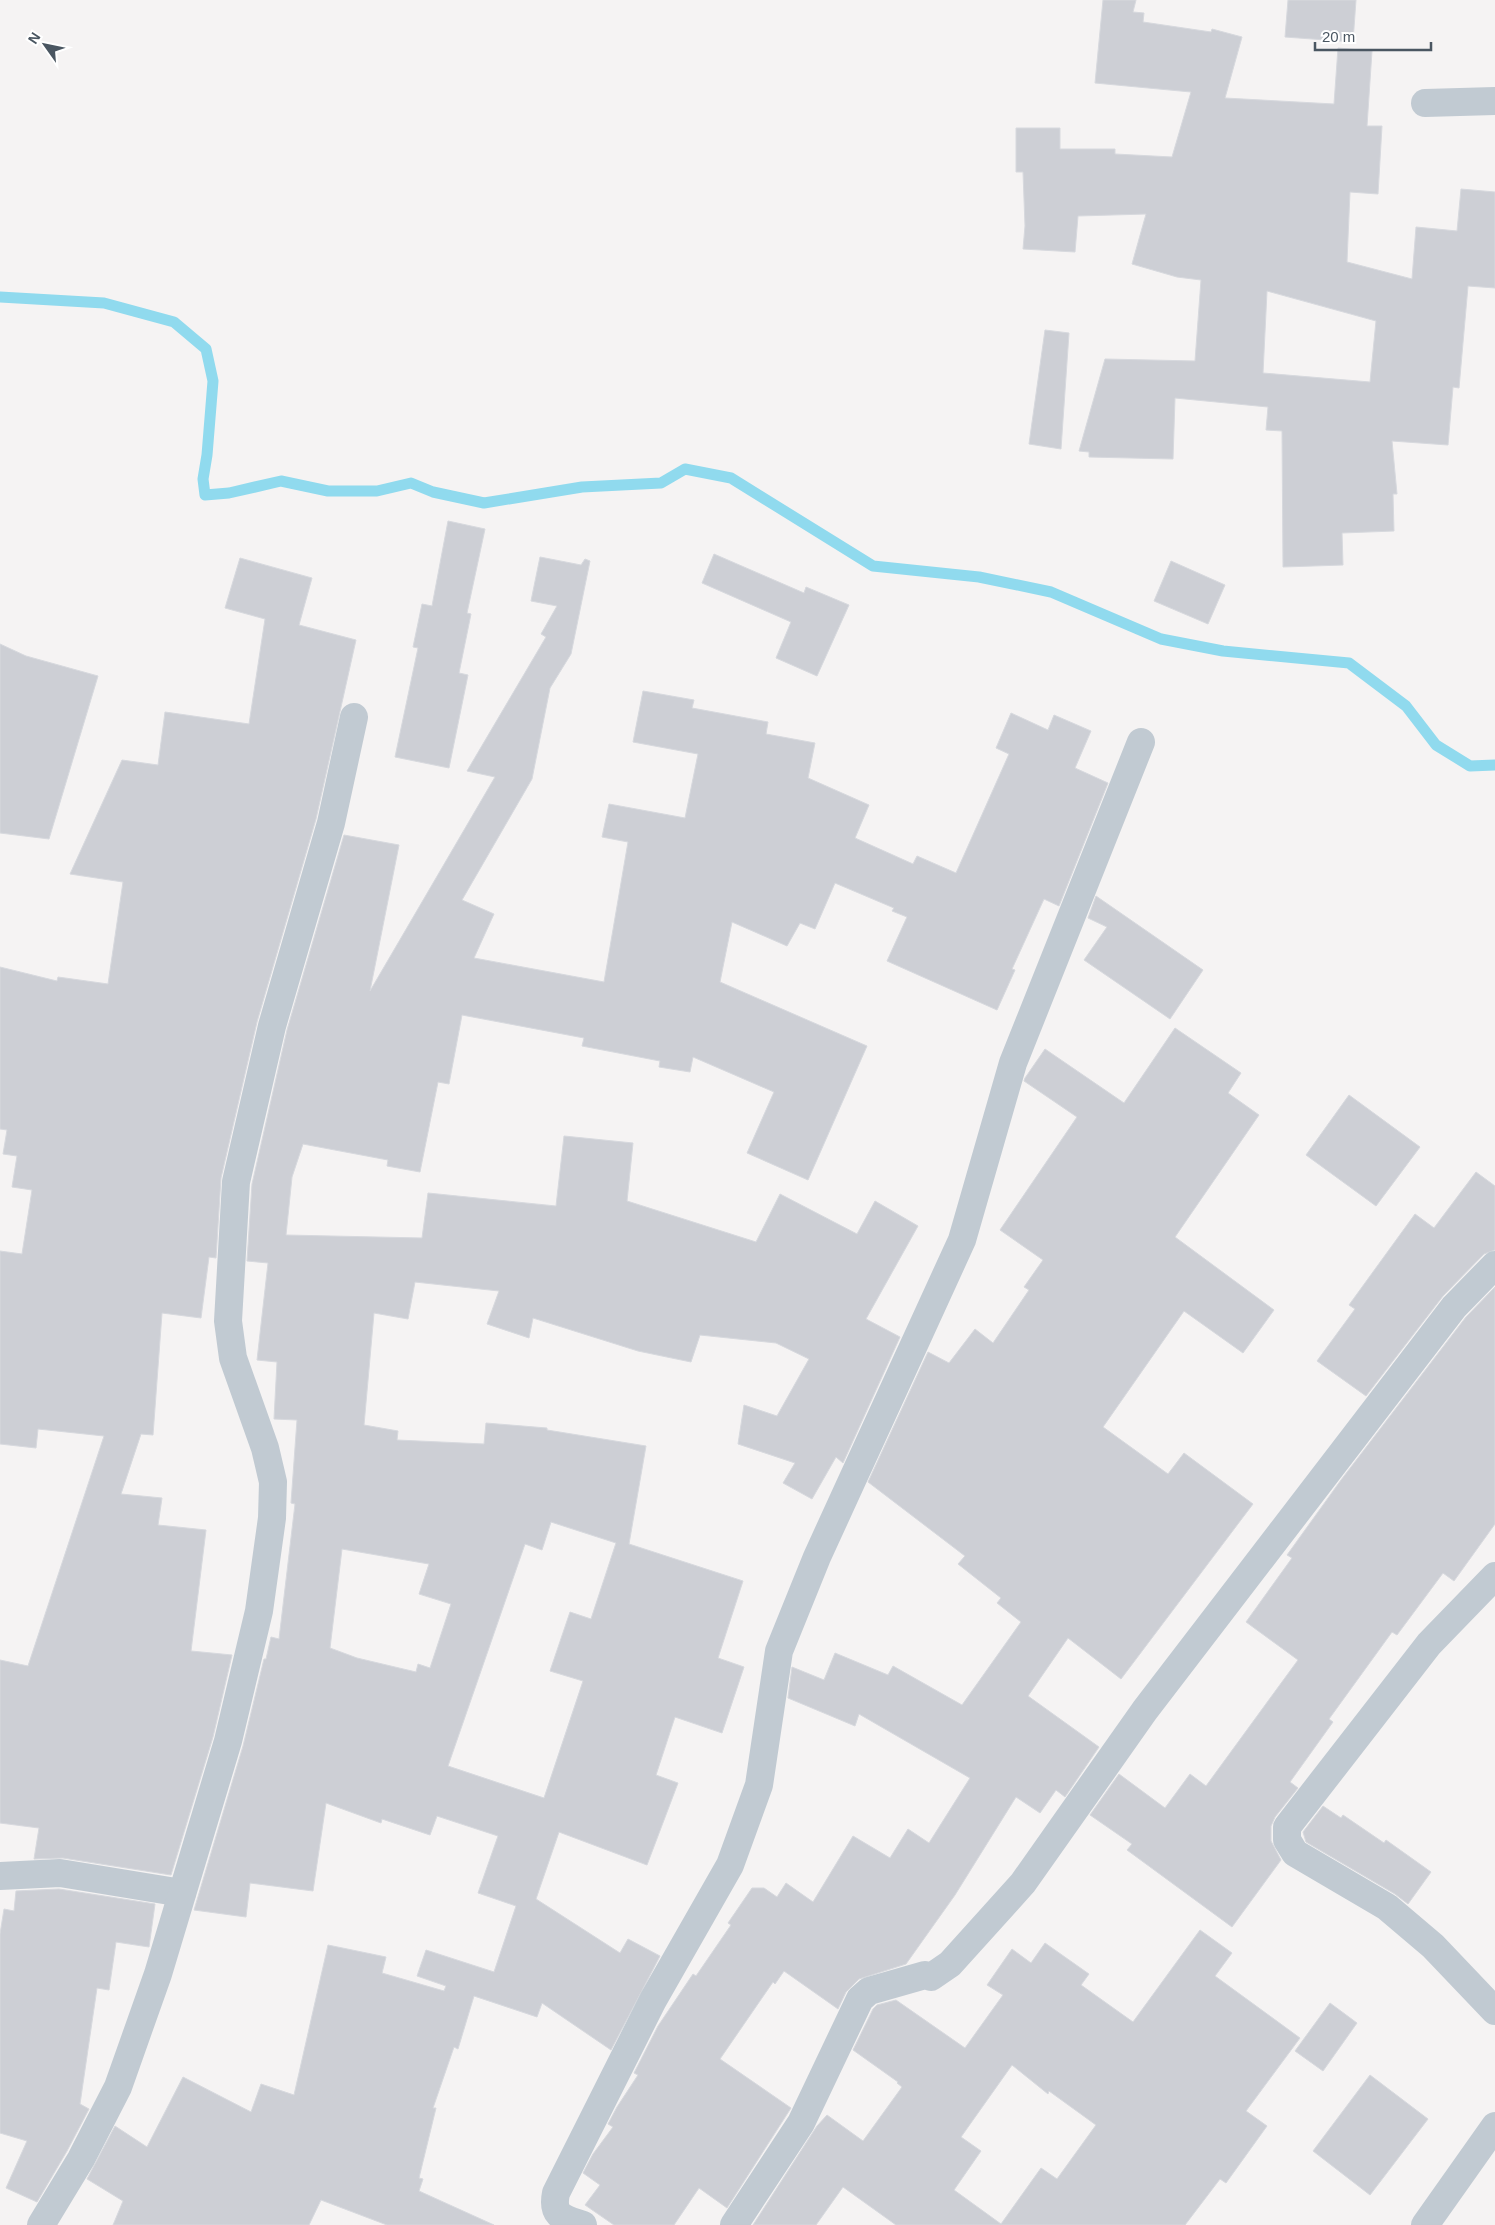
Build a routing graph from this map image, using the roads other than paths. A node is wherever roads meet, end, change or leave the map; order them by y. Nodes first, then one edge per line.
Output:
1 (1495, 101) edge
2 (1425, 104) dead end
3 (354, 717) dead end
4 (1141, 742) dead end
5 (1495, 1265) edge
6 (1495, 1576) edge
7 (0, 1876) edge
8 (182, 1893) junction
9 (1495, 2011) edge
10 (1495, 2126) edge
11 (40, 2225) edge
12 (583, 2225) edge
13 (734, 2225) edge
14 (1424, 2225) edge

1 - 2 street
3 - 8 street
4 - 12 street
5 - 13 street
6 - 9 street
7 - 8 street
8 - 11 street
10 - 14 street

